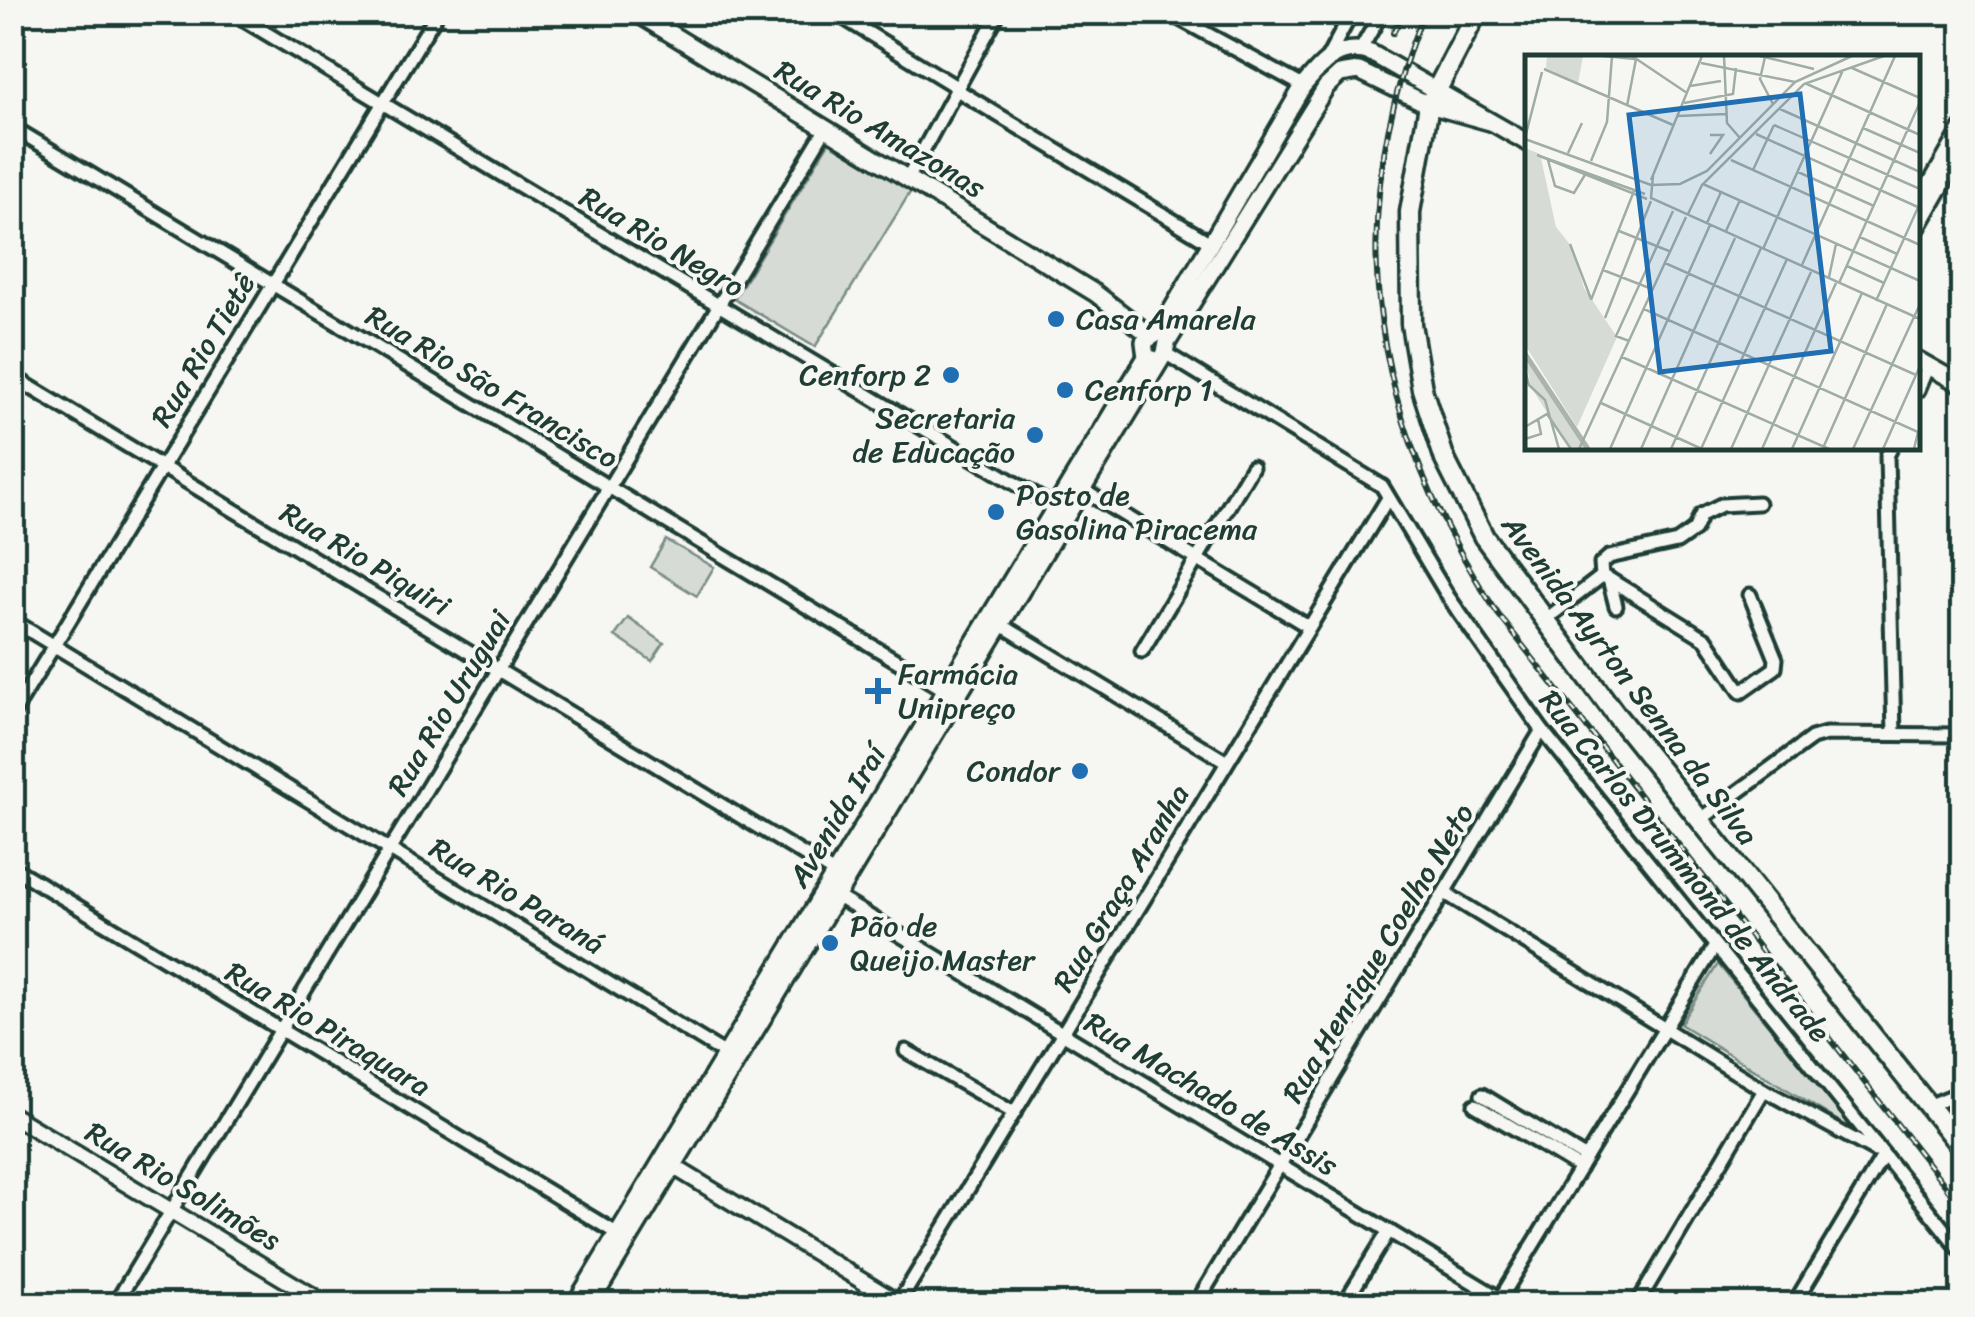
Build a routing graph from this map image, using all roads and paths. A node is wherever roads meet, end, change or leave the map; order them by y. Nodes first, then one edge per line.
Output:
1 (232, 12) edge
2 (438, 12) edge
3 (834, 12) edge
4 (1000, 12) edge
5 (1167, 12) edge
6 (1352, 12) edge
7 (1382, 12) edge
8 (1477, 12) edge
9 (636, 13) edge
10 (1361, 50) junction
11 (1328, 57) junction
12 (1302, 86) junction
13 (958, 89) junction
14 (1433, 96) junction
15 (382, 103) junction
16 (12, 127) edge
17 (826, 128) junction
18 (1962, 129) edge
19 (1525, 141) edge
20 (1962, 150) edge
21 (908, 178) junction
22 (1920, 202) edge
23 (1920, 223) edge
24 (1212, 244) junction
25 (272, 284) junction
26 (1095, 293) junction
27 (719, 306) junction
28 (1170, 310) junction
29 (1155, 347) junction
30 (1923, 363) edge
31 (12, 376) edge
32 (1962, 386) edge
33 (1890, 450) edge
34 (162, 466) junction
35 (1252, 467) dead end
36 (608, 487) junction
37 (1081, 489) junction
38 (1388, 498) junction
39 (1758, 503) dead end
40 (1060, 510) junction
41 (1197, 560) junction
42 (1606, 577) junction
43 (1750, 595) dead end
44 (1616, 606) dead end
45 (12, 620) edge
46 (1545, 620) junction
47 (1000, 624) junction
48 (1309, 627) junction
49 (54, 646) junction
50 (1142, 651) dead end
51 (499, 669) junction
52 (944, 690) junction
53 (12, 715) edge
54 (937, 716) junction
55 (1542, 730) junction
56 (1894, 734) junction
57 (1962, 734) edge
58 (1227, 762) junction
59 (1700, 820) junction
60 (391, 848) junction
61 (12, 866) edge
62 (840, 877) junction
63 (1445, 893) junction
64 (836, 896) junction
65 (1715, 946) junction
66 (280, 1029) junction
67 (1665, 1030) junction
68 (747, 1032) junction
69 (1062, 1034) junction
70 (906, 1051) dead end
71 (731, 1058) junction
72 (1764, 1090) junction
73 (1962, 1092) edge
74 (1479, 1100) dead end
75 (1928, 1106) junction
76 (1014, 1112) junction
77 (12, 1115) edge
78 (1962, 1148) edge
79 (1881, 1154) junction
80 (668, 1163) junction
81 (1583, 1163) junction
82 (1279, 1165) junction
83 (650, 1192) junction
84 (171, 1211) junction
85 (1389, 1232) junction
86 (618, 1234) junction
87 (1962, 1252) edge
88 (1502, 1303) edge
89 (115, 1304) edge
90 (326, 1304) edge
91 (575, 1304) edge
92 (590, 1304) edge
93 (899, 1304) edge
94 (1196, 1304) edge
95 (1344, 1304) edge
96 (1636, 1304) edge
97 (1794, 1304) edge

1 - 15 street, Rua Rio Negro
2 - 15 street, Rua Rio Tietê
3 - 13 street
4 - 13 street
5 - 12 street
6 - 11 street, Avenida Iraí
7 - 10 street
8 - 14 main road, Avenida Ayrton Senna da Silva
9 - 17 main road, Rua Rio Amazonas
10 - 11 main road
10 - 14 main road
11 - 12 main road, Avenida Iraí
12 - 24 main road, Avenida Iraí
13 - 21 street
13 - 24 street
14 - 19 main road
14 - 29 main road, Avenida Iraí
14 - 46 main road, Avenida Ayrton Senna da Silva
15 - 25 street, Rua Rio Tietê
15 - 27 street, Rua Rio Negro
16 - 25 street, Rua Rio São Francisco
17 - 21 main road, Rua Rio Amazonas
17 - 27 street, Rua Rio Uruguai
18 - 22 street
20 - 23 street
21 - 26 main road, Rua Rio Amazonas
24 - 28 main road, Avenida Iraí
25 - 34 street, Rua Rio Tietê
25 - 36 street, Rua Rio São Francisco
26 - 28 main road
26 - 29 main road, Rua Rio Amazonas
27 - 36 street, Rua Rio Uruguai
27 - 40 street, Rua Rio Negro
28 - 29 main road, Avenida Iraí
29 - 37 main road, Avenida Iraí
29 - 38 street, Rua Carlos Drummond de Andrade
29 - 40 main road, Avenida Iraí
30 - 32 main road
31 - 34 street, Rua Rio Piquiri
33 - 56 street
34 - 49 street, Rua Rio Tietê
34 - 51 street, Rua Rio Piquiri
35 - 41 street
36 - 51 street, Rua Rio Uruguai
36 - 52 street, Rua Rio São Francisco
37 - 40 main road, Avenida Iraí
37 - 41 street
38 - 48 street, Rua Graça Aranha
38 - 55 street, Rua Carlos Drummond de Andrade
39 - 42 street
40 - 47 main road, Avenida Iraí
40 - 52 main road, Avenida Iraí
41 - 48 street
41 - 50 street
42 - 43 street
42 - 44 street
42 - 46 street
45 - 49 street, Rua Rio Paraná
46 - 59 main road, Avenida Ayrton Senna da Silva
47 - 54 main road, Avenida Iraí
47 - 58 street
48 - 58 street, Rua Graça Aranha
49 - 53 street, Rua Rio Tietê
49 - 60 street, Rua Rio Paraná
51 - 60 street, Rua Rio Uruguai
51 - 62 street, Rua Rio Piquiri
52 - 54 main road, Avenida Iraí
54 - 62 main road, Avenida Iraí
55 - 63 street, Rua Henrique Coelho Neto
55 - 65 street, Rua Carlos Drummond de Andrade
56 - 57 street
56 - 59 street
58 - 69 street, Rua Graça Aranha
59 - 75 main road, Avenida Ayrton Senna da Silva
60 - 66 street, Rua Rio Uruguai
60 - 71 street, Rua Rio Paraná
61 - 66 street, Rua Rio Piraquara
62 - 64 main road, Avenida Iraí
62 - 68 main road, Avenida Iraí
63 - 67 street
63 - 82 street, Rua Henrique Coelho Neto
64 - 68 main road, Avenida Iraí
64 - 69 street, Rua Machado de Assis
65 - 67 street
65 - 79 street, Rua Carlos Drummond de Andrade
66 - 84 street, Rua Rio Uruguai
66 - 86 street, Rua Rio Piraquara
67 - 72 street
67 - 81 street
68 - 71 main road, Avenida Iraí
69 - 76 street, Rua Graça Aranha
69 - 82 street, Rua Machado de Assis
70 - 76 street
71 - 80 main road, Avenida Iraí
72 - 79 street
72 - 96 street
73 - 75 street
74 - 81 street
75 - 78 main road, Avenida Ayrton Senna da Silva
76 - 93 street, Rua Graça Aranha
77 - 84 street, Rua Rio Solimões
79 - 87 street, Rua Carlos Drummond de Andrade
79 - 97 street
80 - 83 main road, Avenida Iraí
80 - 93 street
81 - 88 street
82 - 85 street, Rua Machado de Assis
82 - 94 street, Rua Henrique Coelho Neto
83 - 86 main road, Avenida Iraí
83 - 92 main road, Avenida Iraí
84 - 89 street, Rua Rio Uruguai
84 - 90 street, Rua Rio Solimões
85 - 88 street, Rua Machado de Assis
85 - 95 street
86 - 91 main road, Avenida Iraí

